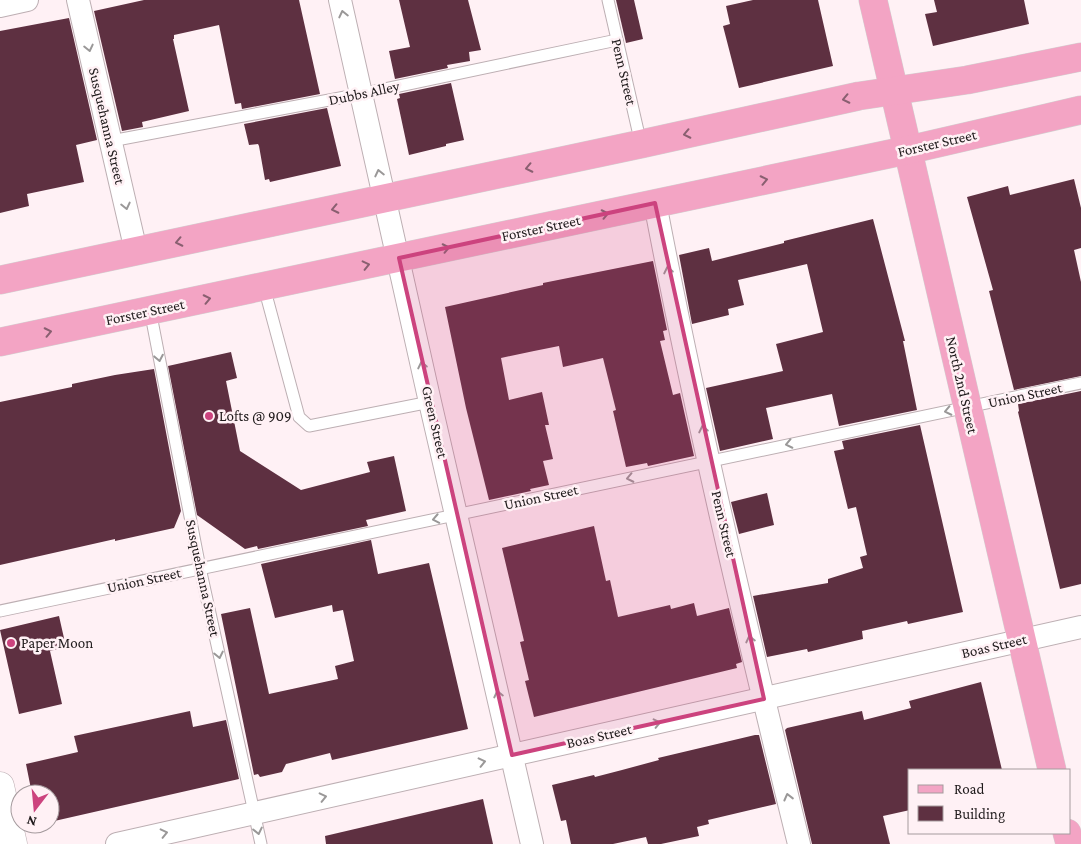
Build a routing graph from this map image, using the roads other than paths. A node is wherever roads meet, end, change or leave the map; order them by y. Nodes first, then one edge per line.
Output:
1 (27, 0) edge
2 (78, 0) edge
3 (340, 0) edge
4 (608, 0) edge
5 (873, 0) edge
6 (0, 6) edge
7 (617, 40) junction
8 (1081, 57) edge
9 (894, 91) junction
10 (361, 94) junction
11 (1081, 110) edge
12 (110, 141) junction
13 (641, 144) junction
14 (908, 150) junction
15 (385, 199) junction
16 (654, 204) junction
17 (136, 251) junction
18 (398, 258) junction
19 (0, 280) edge
20 (264, 287) junction
21 (150, 310) junction
22 (0, 342) edge
23 (1081, 383) edge
24 (430, 402) junction
25 (967, 407) junction
26 (710, 460) junction
27 (457, 515) junction
28 (200, 568) junction
29 (0, 611) edge
30 (1081, 627) edge
31 (1021, 640) junction
32 (764, 699) junction
33 (512, 755) junction
34 (1052, 769) edge
35 (0, 786) edge
36 (254, 812) junction
37 (13, 844) edge
38 (117, 844) edge
39 (261, 844) edge
40 (532, 844) edge
41 (799, 844) edge

1 - 6 street
2 -> 12 street, Susquehanna Street
10 -> 3 street, Green Street
4 - 7 lane, Penn Street
5 - 9 main road, North 2nd Street
7 - 10 lane, Dubbs Alley
7 - 13 lane, Penn Street
8 - 9 main road
9 -> 13 main road
9 - 14 main road, North 2nd Street
10 - 12 lane, Dubbs Alley
15 -> 10 street, Green Street
11 - 14 main road, Forster Street
12 -> 17 street, Susquehanna Street
13 -> 15 main road
16 -> 14 main road, Forster Street
14 - 25 main road, North 2nd Street
15 -> 17 main road
15 - 18 street, Green Street
18 -> 16 main road, Forster Street
26 -> 16 street, Penn Street
17 - 19 main road
20 -> 18 main road, Forster Street
24 -> 18 street, Green Street
21 -> 20 main road, Forster Street
20 - 24 lane
22 -> 21 main road, Forster Street
21 -> 28 lane, Susquehanna Street
23 - 25 lane, Union Street
24 - 27 street, Green Street
25 -> 26 lane, Union Street
25 - 31 main road, North 2nd Street
26 -> 27 lane, Union Street
32 -> 26 street, Penn Street
27 -> 28 lane, Union Street
33 -> 27 street, Green Street
28 - 29 lane, Union Street
28 -> 36 lane, Susquehanna Street
30 - 31 street, Boas Street
31 - 32 street, Boas Street
31 - 34 main road, North 2nd Street
33 -> 32 street, Boas Street
41 -> 32 street, Penn Street
36 -> 33 street, Boas Street
33 - 40 street, Green Street
35 - 37 main road
38 -> 36 street, Boas Street
36 -> 39 lane, Susquehanna Street

